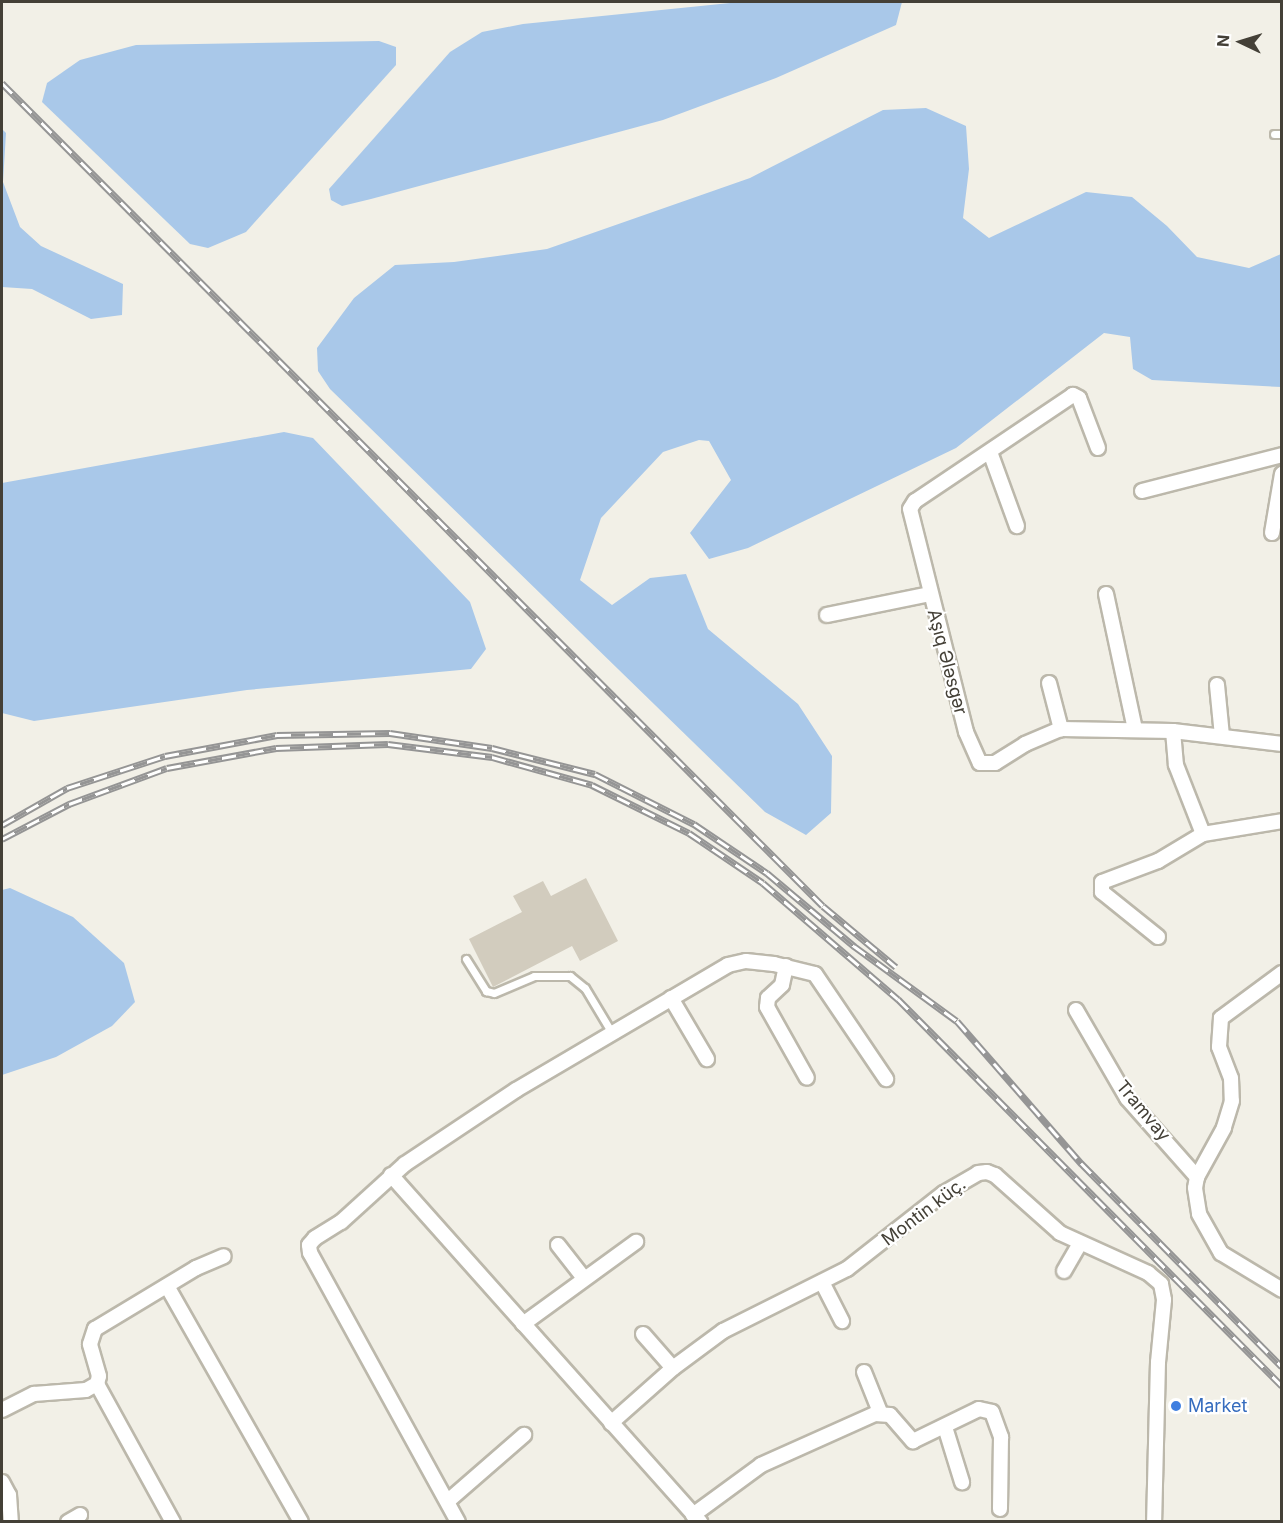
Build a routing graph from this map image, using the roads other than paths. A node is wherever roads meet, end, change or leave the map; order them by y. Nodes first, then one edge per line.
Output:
1 (1098, 448) dead end
2 (990, 452) junction
3 (1281, 455) edge
4 (1281, 474) edge
5 (1142, 491) dead end
6 (1017, 526) dead end
7 (1272, 532) dead end
8 (930, 594) junction
9 (1106, 594) dead end
10 (827, 615) dead end
11 (1049, 683) dead end
12 (1217, 685) dead end
13 (1061, 729) junction
14 (1135, 729) junction
15 (1173, 731) junction
16 (1222, 736) junction
17 (1281, 744) edge
18 (1281, 821) edge
19 (1203, 834) junction
20 (1158, 937) dead end
21 (466, 959) dead end
22 (786, 966) junction
23 (1281, 974) edge
24 (671, 998) junction
25 (1076, 1010) dead end
26 (612, 1033) junction
27 (707, 1059) dead end
28 (807, 1078) dead end
29 (886, 1079) dead end
30 (391, 1175) junction
31 (1197, 1177) junction
32 (636, 1242) dead end
33 (1080, 1243) junction
34 (558, 1245) dead end
35 (224, 1256) dead end
36 (1064, 1271) dead end
37 (583, 1277) junction
38 (822, 1282) junction
39 (167, 1286) junction
40 (1281, 1290) edge
41 (842, 1321) dead end
42 (523, 1324) junction
43 (643, 1334) dead end
44 (673, 1368) junction
45 (864, 1372) dead end
46 (97, 1384) junction
47 (2, 1410) edge
48 (880, 1412) junction
49 (611, 1423) junction
50 (945, 1427) junction
51 (524, 1435) dead end
52 (2, 1482) edge
53 (962, 1482) dead end
54 (448, 1502) junction
55 (1000, 1509) dead end
56 (696, 1518) edge
57 (11, 1521) edge
58 (173, 1521) edge
59 (301, 1521) edge
60 (458, 1521) edge
61 (1154, 1521) edge

1 - 2 street, Aşıq Ələsgər
2 - 6 street
2 - 8 street, Aşıq Ələsgər
3 - 5 street
4 - 7 street
8 - 10 street
8 - 13 street, Aşıq Ələsgər
9 - 14 street
11 - 13 street
12 - 16 street
13 - 14 street, Aşıq Ələsgər
14 - 15 street, Aşıq Ələsgər
15 - 16 street, Aşıq Ələsgər
15 - 19 street
16 - 17 street, Aşıq Ələsgər
18 - 19 street
19 - 20 street
21 - 26 lane
22 - 24 street
22 - 28 street
22 - 29 street
23 - 31 street
24 - 26 street
24 - 27 street
25 - 31 street, Tramvay
26 - 30 street
30 - 42 street
30 - 54 street
31 - 40 street
32 - 37 street
33 - 36 street
33 - 38 street, Montin küç.
33 - 61 street, Montin küç.
34 - 37 street
35 - 39 street
37 - 42 street
38 - 41 street
38 - 44 street, Montin küç.
39 - 46 street
39 - 59 street
42 - 49 street
43 - 44 street
44 - 49 street, Montin küç.
45 - 48 street
46 - 47 street
46 - 58 street
48 - 50 street
48 - 56 street
49 - 56 street
50 - 53 street
50 - 55 street
51 - 54 street
52 - 57 street
54 - 60 street

